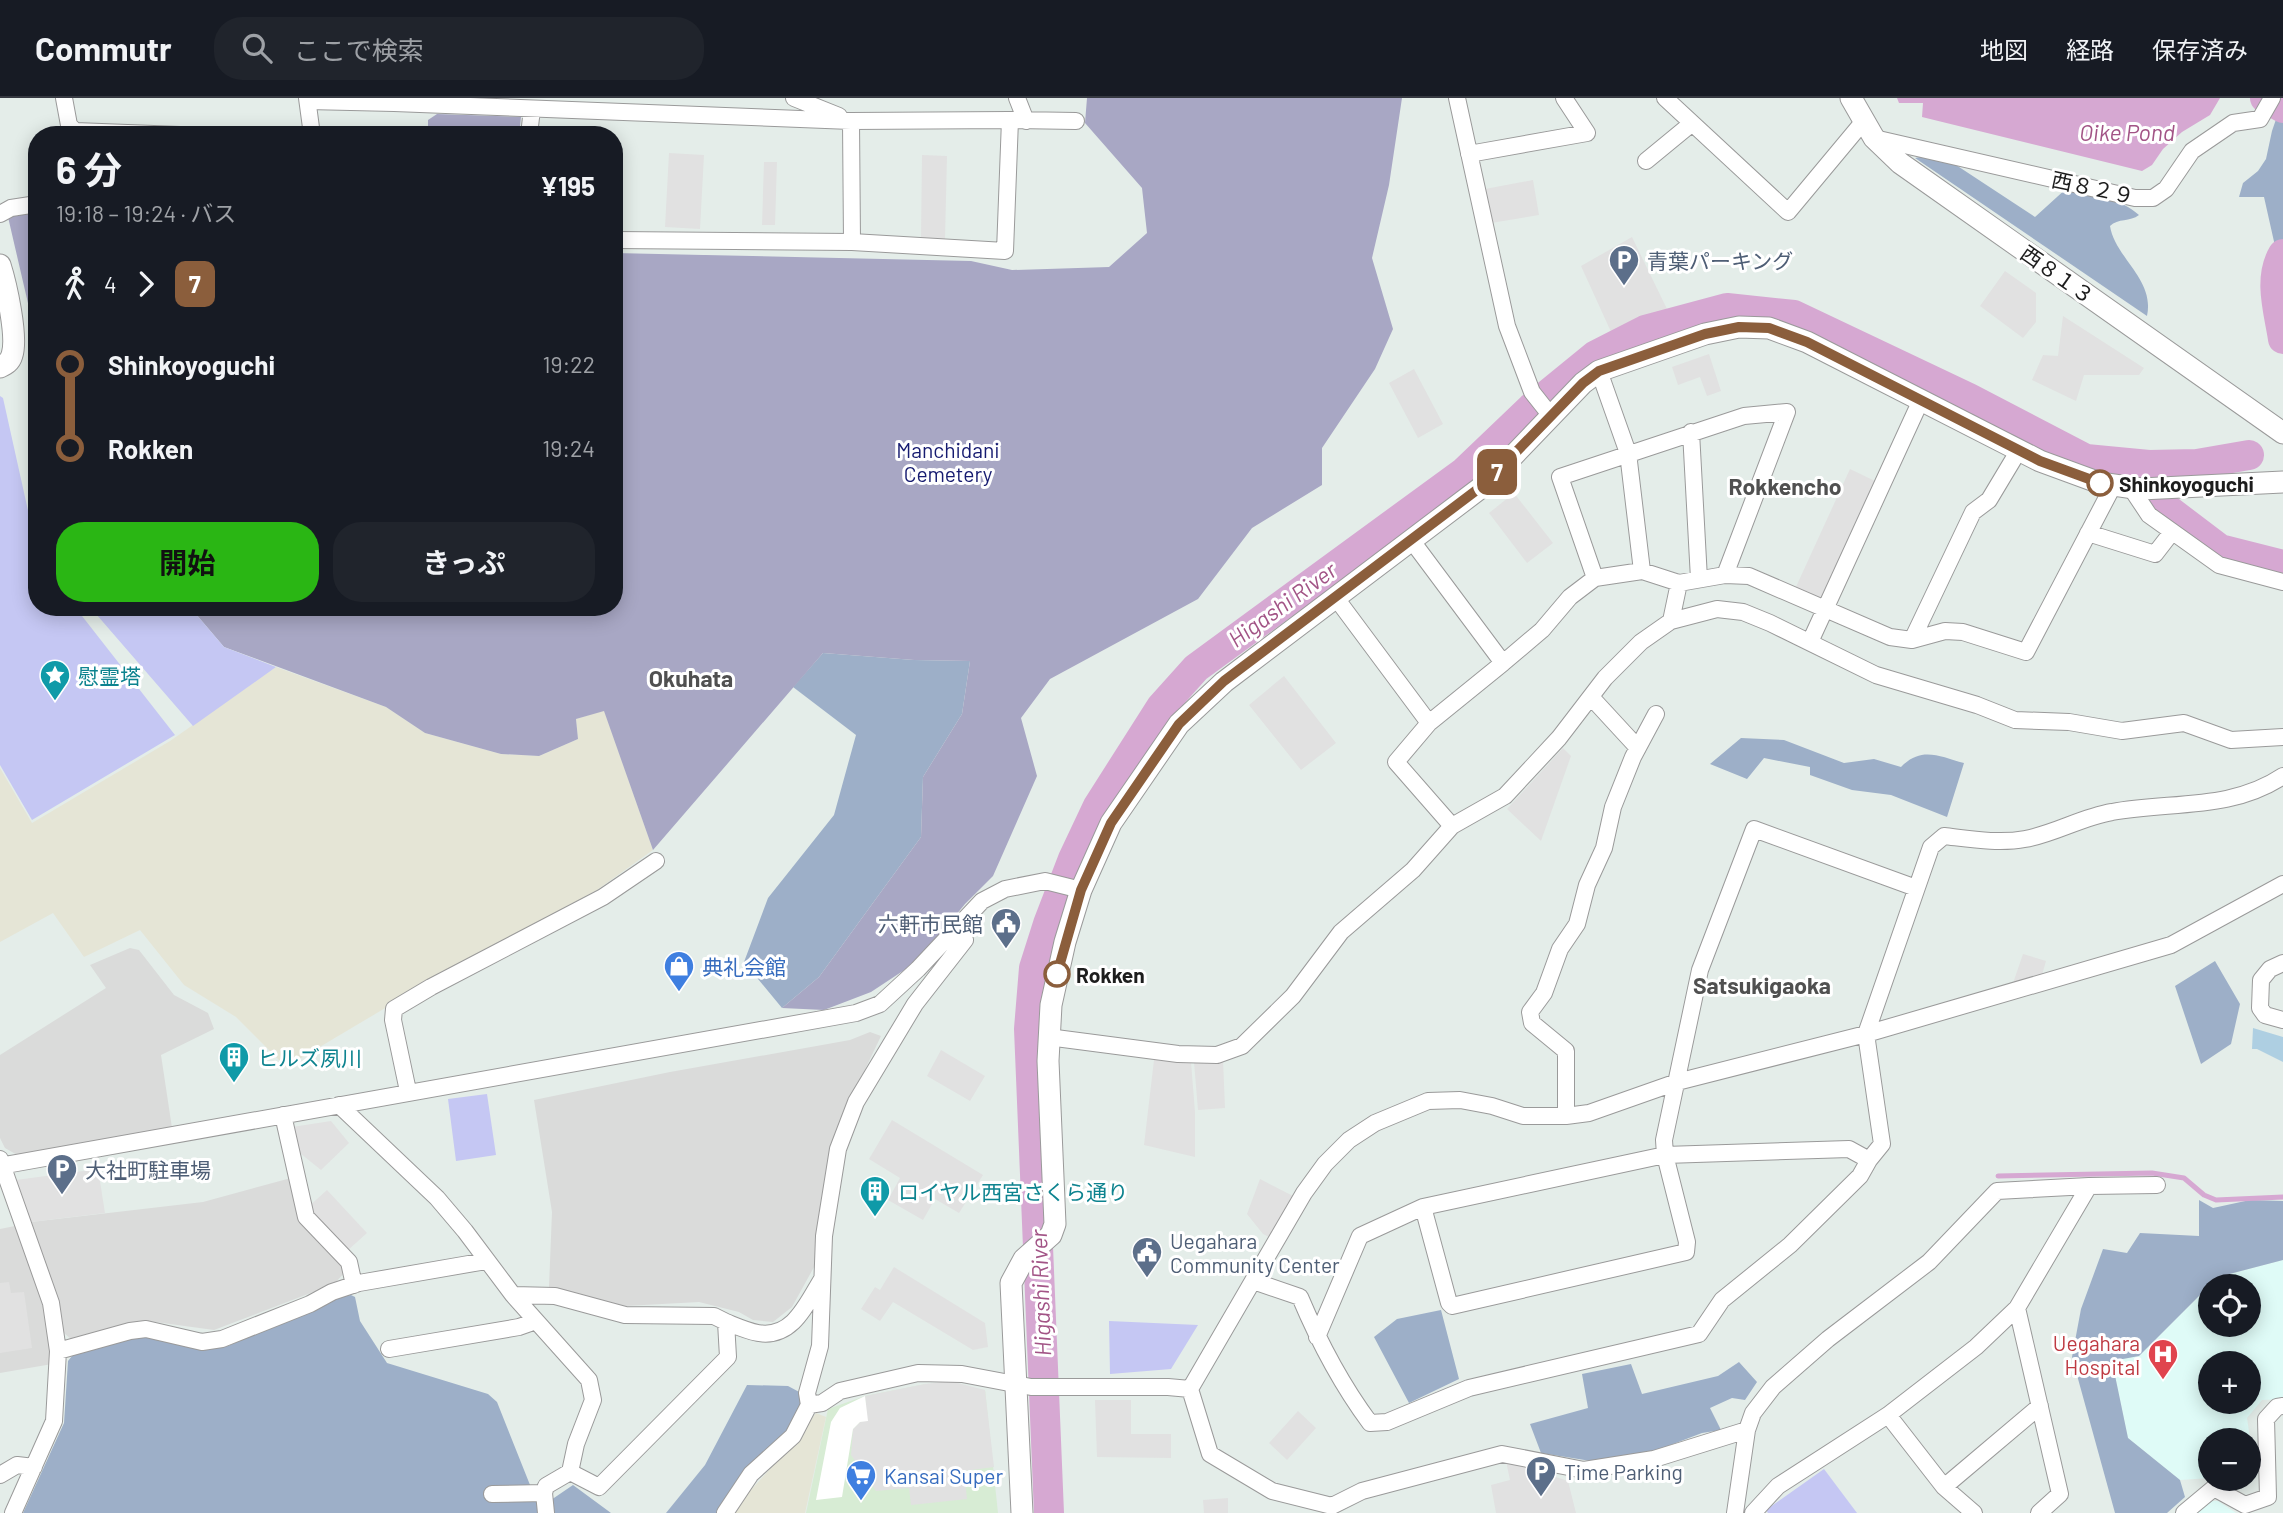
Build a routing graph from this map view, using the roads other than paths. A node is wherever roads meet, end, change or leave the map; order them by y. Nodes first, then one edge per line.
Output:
1 (64, 98) edge
2 (794, 98) edge
3 (1017, 98) edge
4 (1457, 98) edge
5 (1564, 98) edge
6 (1665, 98) edge
7 (1851, 98) edge
8 (307, 100) edge
9 (393, 100) edge
10 (2268, 104) edge
11 (532, 109) junction
12 (1018, 120) junction
13 (851, 121) junction
14 (1076, 121) dead end
15 (1691, 124) junction
16 (70, 126) edge
17 (311, 126) edge
18 (530, 126) edge
19 (1869, 130) junction
20 (1469, 154) junction
21 (1646, 161) dead end
22 (28, 205) edge
23 (0, 214) edge
24 (623, 240) edge
25 (852, 242) junction
26 (0, 265) edge
27 (0, 367) edge
28 (1599, 371) junction
29 (1921, 400) junction
30 (1551, 416) junction
31 (1691, 432) junction
32 (2283, 433) edge
33 (2019, 450) junction
34 (1628, 453) junction
35 (2283, 482) edge
36 (2138, 487) junction
37 (2172, 532) junction
38 (2088, 533) junction
39 (1412, 541) junction
40 (1642, 571) junction
41 (1725, 575) junction
42 (1595, 578) junction
43 (1699, 579) junction
44 (2283, 582) edge
45 (1679, 583) junction
46 (1336, 598) junction
47 (1825, 610) junction
48 (1671, 621) junction
49 (1912, 640) junction
50 (1810, 642) junction
51 (1503, 663) junction
52 (1591, 697) junction
53 (1656, 714) dead end
54 (1429, 723) junction
55 (2283, 737) edge
56 (1638, 748) junction
57 (2283, 776) edge
58 (1452, 826) junction
59 (656, 861) dead end
60 (2283, 884) edge
61 (1075, 888) junction
62 (1916, 888) junction
63 (959, 925) junction
64 (2283, 963) edge
65 (2283, 1020) edge
66 (1866, 1034) junction
67 (1048, 1037) junction
68 (1677, 1082) junction
69 (408, 1091) junction
70 (339, 1105) junction
71 (283, 1115) junction
72 (1566, 1116) junction
73 (1665, 1155) junction
74 (1869, 1160) junction
75 (1, 1163) edge
76 (2157, 1185) dead end
77 (2089, 1186) junction
78 (1423, 1207) junction
79 (486, 1261) junction
80 (822, 1278) junction
81 (1253, 1281) junction
82 (354, 1285) junction
83 (513, 1295) junction
84 (2017, 1308) junction
85 (536, 1321) junction
86 (726, 1322) junction
87 (1317, 1337) junction
88 (389, 1349) dead end
89 (58, 1351) junction
90 (1024, 1385) junction
91 (1190, 1389) junction
92 (809, 1405) junction
93 (2040, 1406) junction
94 (2283, 1406) edge
95 (1888, 1415) junction
96 (1747, 1430) junction
97 (34, 1467) junction
98 (570, 1472) junction
99 (0, 1475) edge
100 (1944, 1487) junction
101 (544, 1493) junction
102 (492, 1494) dead end
103 (13, 1513) edge
104 (546, 1513) edge
105 (725, 1513) edge
106 (1022, 1513) edge
107 (1735, 1513) edge
108 (1753, 1513) edge
109 (1974, 1513) edge
110 (2039, 1513) edge
111 (2184, 1513) edge

1 - 16 street
2 - 13 street
3 - 12 street
4 - 20 street
5 - 20 street
6 - 15 street
7 - 19 street, 西８１３
8 - 9 street
8 - 17 street
9 - 11 street
10 - 19 street, 西８２９
11 - 13 street
11 - 18 street
12 - 13 street
12 - 14 street
12 - 25 street
13 - 25 street
15 - 19 street
15 - 21 street
19 - 32 street, 西８１３
20 - 30 street
22 - 23 street
24 - 25 street
26 - 27 street
28 - 29 street
28 - 30 street
28 - 34 street
29 - 33 street
29 - 47 street
30 - 39 street
31 - 34 street
31 - 41 street
31 - 43 street
33 - 36 street
33 - 49 street
34 - 40 street
34 - 42 street
35 - 36 street
36 - 37 street
36 - 38 street
37 - 38 street
37 - 44 street
38 - 49 street
39 - 46 street
39 - 51 street
40 - 42 street
40 - 45 street
41 - 43 street
41 - 47 street
42 - 51 street
43 - 45 street
45 - 48 street
46 - 54 street
46 - 61 street
47 - 49 street
47 - 50 street
48 - 50 street
48 - 52 street
50 - 55 street
51 - 54 street
52 - 56 street
52 - 58 street
53 - 56 street
54 - 58 street
56 - 72 street
57 - 62 street
58 - 67 street
59 - 69 street
60 - 66 street
61 - 63 street
61 - 67 street
62 - 66 street
62 - 68 street
63 - 69 street
63 - 80 street
64 - 65 street
66 - 68 street
66 - 74 street
67 - 90 street
68 - 72 street
68 - 73 street
69 - 70 street
70 - 71 street
70 - 79 street
71 - 75 street
71 - 82 street
72 - 81 street
73 - 74 street
73 - 78 street
73 - 78 street
74 - 87 street
75 - 89 street
76 - 77 street
77 - 84 street
77 - 96 street
78 - 87 street
79 - 82 street
79 - 83 street
80 - 86 street
80 - 92 street
81 - 87 street
81 - 91 street
82 - 89 street
83 - 85 street
83 - 86 street
84 - 93 street
84 - 95 street
85 - 88 street
85 - 98 street
86 - 98 street
89 - 97 street
90 - 91 street
90 - 92 street
90 - 106 street
91 - 96 street
92 - 105 street
93 - 100 street
93 - 110 street
94 - 111 street
95 - 100 street
95 - 108 street
96 - 107 street
97 - 99 street
97 - 103 street
98 - 101 street
100 - 109 street
101 - 102 street
101 - 104 street

